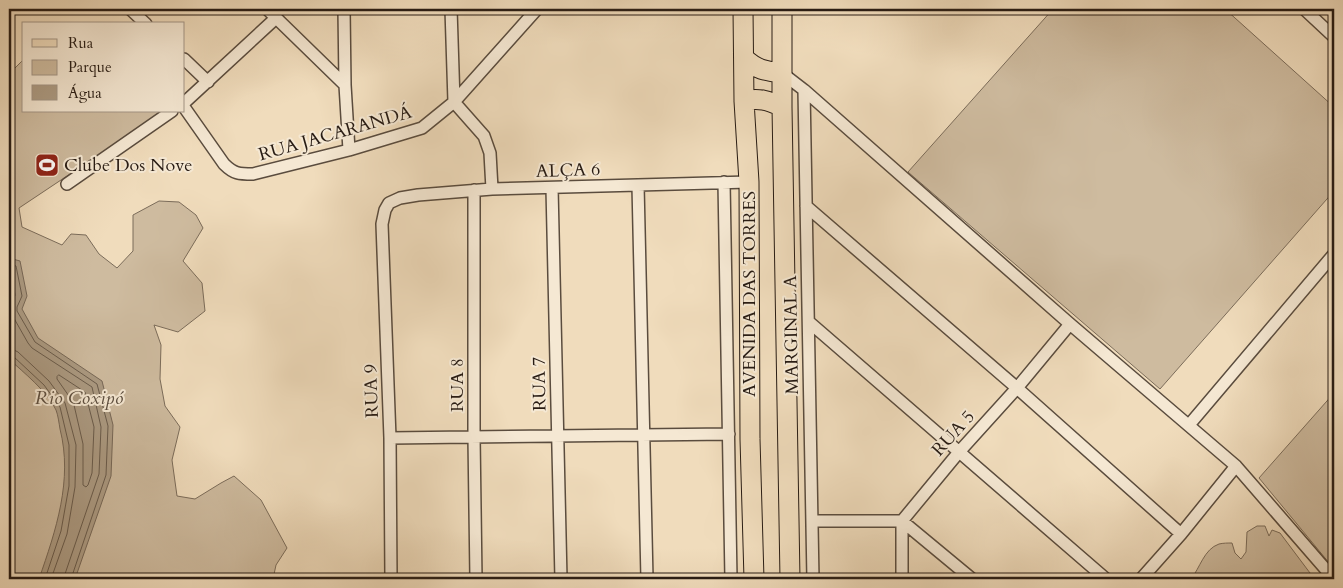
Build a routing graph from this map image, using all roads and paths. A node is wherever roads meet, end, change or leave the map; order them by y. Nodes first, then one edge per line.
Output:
1 (130, 9) edge
2 (267, 9) edge
3 (344, 9) edge
4 (451, 9) edge
5 (538, 9) edge
6 (743, 9) edge
7 (782, 9) edge
8 (1306, 9) edge
9 (276, 18) junction
10 (144, 22) edge
11 (1334, 37) edge
12 (744, 58) junction
13 (185, 60) edge
14 (782, 73) junction
15 (208, 82) junction
16 (345, 85) junction
17 (804, 90) junction
18 (744, 100) junction
19 (185, 102) edge
20 (454, 102) junction
21 (782, 107) junction
22 (185, 108) edge
23 (171, 112) edge
24 (349, 150) junction
25 (724, 182) junction
26 (749, 182) junction
27 (67, 184) dead end
28 (638, 185) junction
29 (552, 188) junction
30 (492, 189) junction
31 (474, 190) junction
32 (389, 203) joint
33 (806, 206) junction
34 (1334, 254) edge
35 (809, 322) junction
36 (1070, 324) junction
37 (1017, 388) junction
38 (1189, 425) junction
39 (729, 434) junction
40 (645, 435) junction
41 (557, 436) junction
42 (474, 437) junction
43 (390, 438) junction
44 (959, 452) junction
45 (1236, 466) junction
46 (812, 521) junction
47 (902, 521) junction
48 (1181, 534) junction
49 (391, 579) edge
50 (476, 579) edge
51 (561, 579) edge
52 (647, 579) edge
53 (731, 579) edge
54 (754, 579) edge
55 (790, 579) edge
56 (813, 579) edge
57 (902, 579) edge
58 (972, 579) edge
59 (1106, 579) edge
60 (1141, 579) edge
61 (1334, 579) edge

1 - 10 street
2 - 9 street
3 - 16 street
4 - 20 street
5 - 20 street, RUA JACARANDÁ
6 - 12 main road, AVENIDA DAS TORRES
7 - 14 main road, AVENIDA DAS TORRES
8 - 11 street
9 - 15 street
9 - 16 street
12 - 14 main road
12 - 18 main road, AVENIDA DAS TORRES
13 - 15 street
14 - 17 street
14 - 21 main road, AVENIDA DAS TORRES
15 - 19 street
16 - 24 street
17 - 33 street, MARGINAL A
17 - 36 street
18 - 21 main road
18 - 26 main road, AVENIDA DAS TORRES
20 - 24 street, RUA JACARANDÁ
20 - 30 street
21 - 55 main road, AVENIDA DAS TORRES
22 - 24 street, RUA JACARANDÁ
23 - 27 street
25 - 26 street, ALÇA 6
25 - 28 street, ALÇA 6
25 - 39 street
26 - 54 main road, AVENIDA DAS TORRES
28 - 29 street, ALÇA 6
28 - 40 street
29 - 30 street, ALÇA 6
29 - 41 street, RUA 7
30 - 31 street, ALÇA 6
31 - 32 street, ALÇA 6
31 - 42 street, RUA 8
32 - 43 street, RUA 9
33 - 35 street, MARGINAL A
33 - 37 street
34 - 38 street
35 - 44 street
35 - 46 street, MARGINAL A
36 - 37 street, RUA 5
36 - 38 street
37 - 44 street, RUA 5
37 - 48 street
38 - 45 street
39 - 40 street
39 - 53 street
40 - 41 street
40 - 52 street
41 - 42 street
41 - 51 street, RUA 7
42 - 43 street
42 - 50 street, RUA 8
43 - 49 street, RUA 9
44 - 47 street, RUA 5
44 - 59 street
45 - 48 street
45 - 61 street
46 - 47 street
46 - 56 street, MARGINAL A
47 - 57 street
47 - 58 street
48 - 60 street

